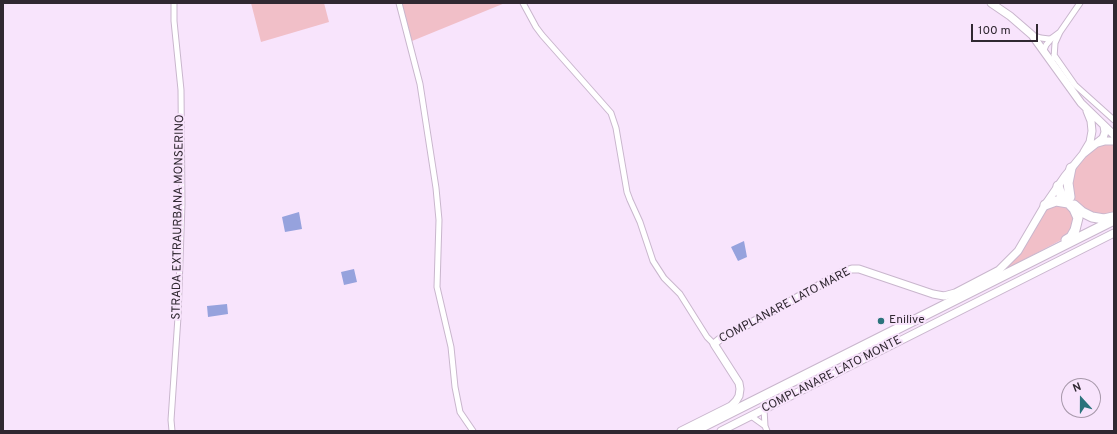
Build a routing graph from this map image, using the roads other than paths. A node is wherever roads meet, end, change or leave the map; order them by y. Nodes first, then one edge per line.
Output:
1 (174, 3) edge
2 (399, 3) edge
3 (523, 3) edge
4 (991, 3) edge
5 (1080, 3) edge
6 (1032, 35) junction
7 (1054, 41) junction
8 (1044, 50) junction
9 (1054, 55) junction
10 (1054, 65) junction
11 (1086, 109) junction
12 (1114, 120) edge
13 (1104, 126) junction
14 (1092, 131) junction
15 (1114, 135) edge
16 (1114, 141) edge
17 (1098, 143) junction
18 (1083, 154) junction
19 (1072, 168) junction
20 (1058, 186) junction
21 (1069, 200) junction
22 (1045, 205) junction
23 (1114, 216) edge
24 (1114, 220) edge
25 (1114, 226) edge
26 (1114, 233) edge
27 (1022, 266) junction
28 (714, 344) junction
29 (764, 409) junction
30 (751, 416) junction
31 (766, 428) edge
32 (172, 431) edge
33 (473, 431) edge
34 (681, 431) edge
35 (694, 431) edge
36 (707, 431) edge
37 (721, 431) edge

1 - 32 street, STRADA EXTRAURBANA MONSERINO
2 - 33 street
3 - 28 street
4 - 6 street
5 - 7 street
6 - 7 street
6 - 8 street
7 - 8 street
7 - 9 street
8 - 10 street
9 - 10 street
9 - 12 street
10 - 11 street
11 - 13 street
11 - 14 street
13 - 14 street
13 - 15 street
13 - 17 street
14 - 18 street
16 - 17 street
17 - 18 street
18 - 19 street, COMPLANARE LATO MARE
19 - 20 street, COMPLANARE LATO MARE
19 - 21 highway
20 - 21 highway
20 - 22 street, COMPLANARE LATO MARE
21 - 22 highway
21 - 23 highway
21 - 27 highway
22 - 28 street, COMPLANARE LATO MARE
24 - 27 highway
25 - 36 highway
26 - 29 street, COMPLANARE LATO MONTE
27 - 35 highway
28 - 34 street, COMPLANARE LATO MARE
29 - 30 street, COMPLANARE LATO MONTE
29 - 31 street
30 - 31 street
30 - 37 street, COMPLANARE LATO MONTE

